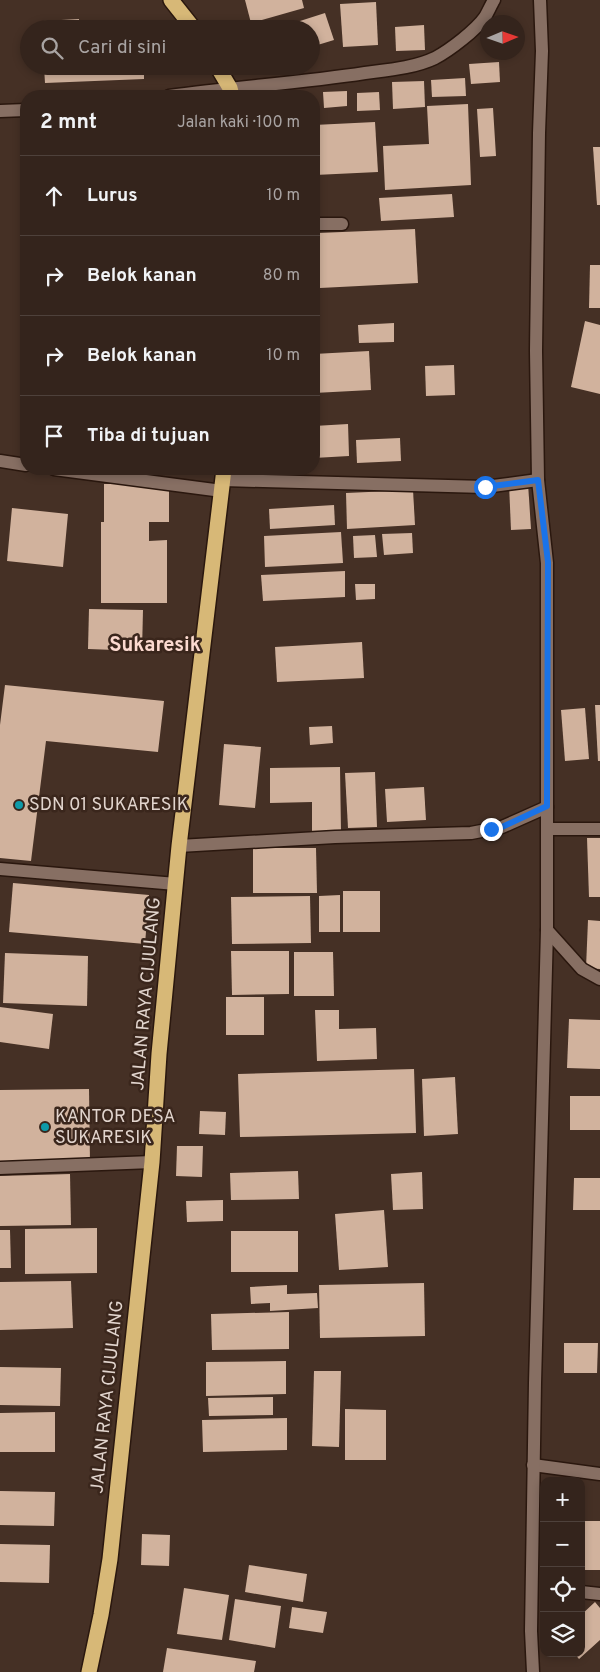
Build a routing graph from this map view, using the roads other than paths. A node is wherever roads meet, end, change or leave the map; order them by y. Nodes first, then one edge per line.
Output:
1 (171, 0) edge
2 (484, 0) edge
3 (494, 0) edge
4 (540, 0) edge
5 (484, 15) edge
6 (486, 15) edge
7 (187, 20) edge
8 (480, 22) edge
9 (222, 75) edge
10 (230, 90) edge
11 (243, 90) edge
12 (20, 110) edge
13 (0, 111) edge
14 (320, 224) edge
15 (342, 224) dead end
16 (0, 462) edge
17 (20, 464) edge
18 (146, 475) edge
19 (223, 480) edge
20 (538, 480) junction
21 (547, 806) junction
22 (548, 829) junction
23 (600, 829) edge
24 (180, 846) junction
25 (0, 870) edge
26 (176, 884) junction
27 (547, 930) junction
28 (600, 978) edge
29 (152, 1162) junction
30 (0, 1168) edge
31 (534, 1465) junction
32 (600, 1474) edge
33 (538, 1586) edge
34 (585, 1592) edge
35 (600, 1594) edge
36 (89, 1672) edge
37 (533, 1672) edge

1 - 7 highway
2 - 5 street
3 - 6 street
4 - 20 street
8 - 11 street
9 - 10 highway
12 - 13 street
14 - 15 street
16 - 17 street
18 - 19 street
19 - 20 street
19 - 24 highway, JALAN RAYA CIJULANG
20 - 21 street
21 - 22 street
21 - 24 street
22 - 23 street
22 - 27 street
24 - 26 highway, JALAN RAYA CIJULANG
25 - 26 street
26 - 29 highway, JALAN RAYA CIJULANG
27 - 28 street
27 - 31 street
29 - 30 street
29 - 36 highway, JALAN RAYA CIJULANG
31 - 32 street
31 - 33 street
33 - 37 street
34 - 35 street

